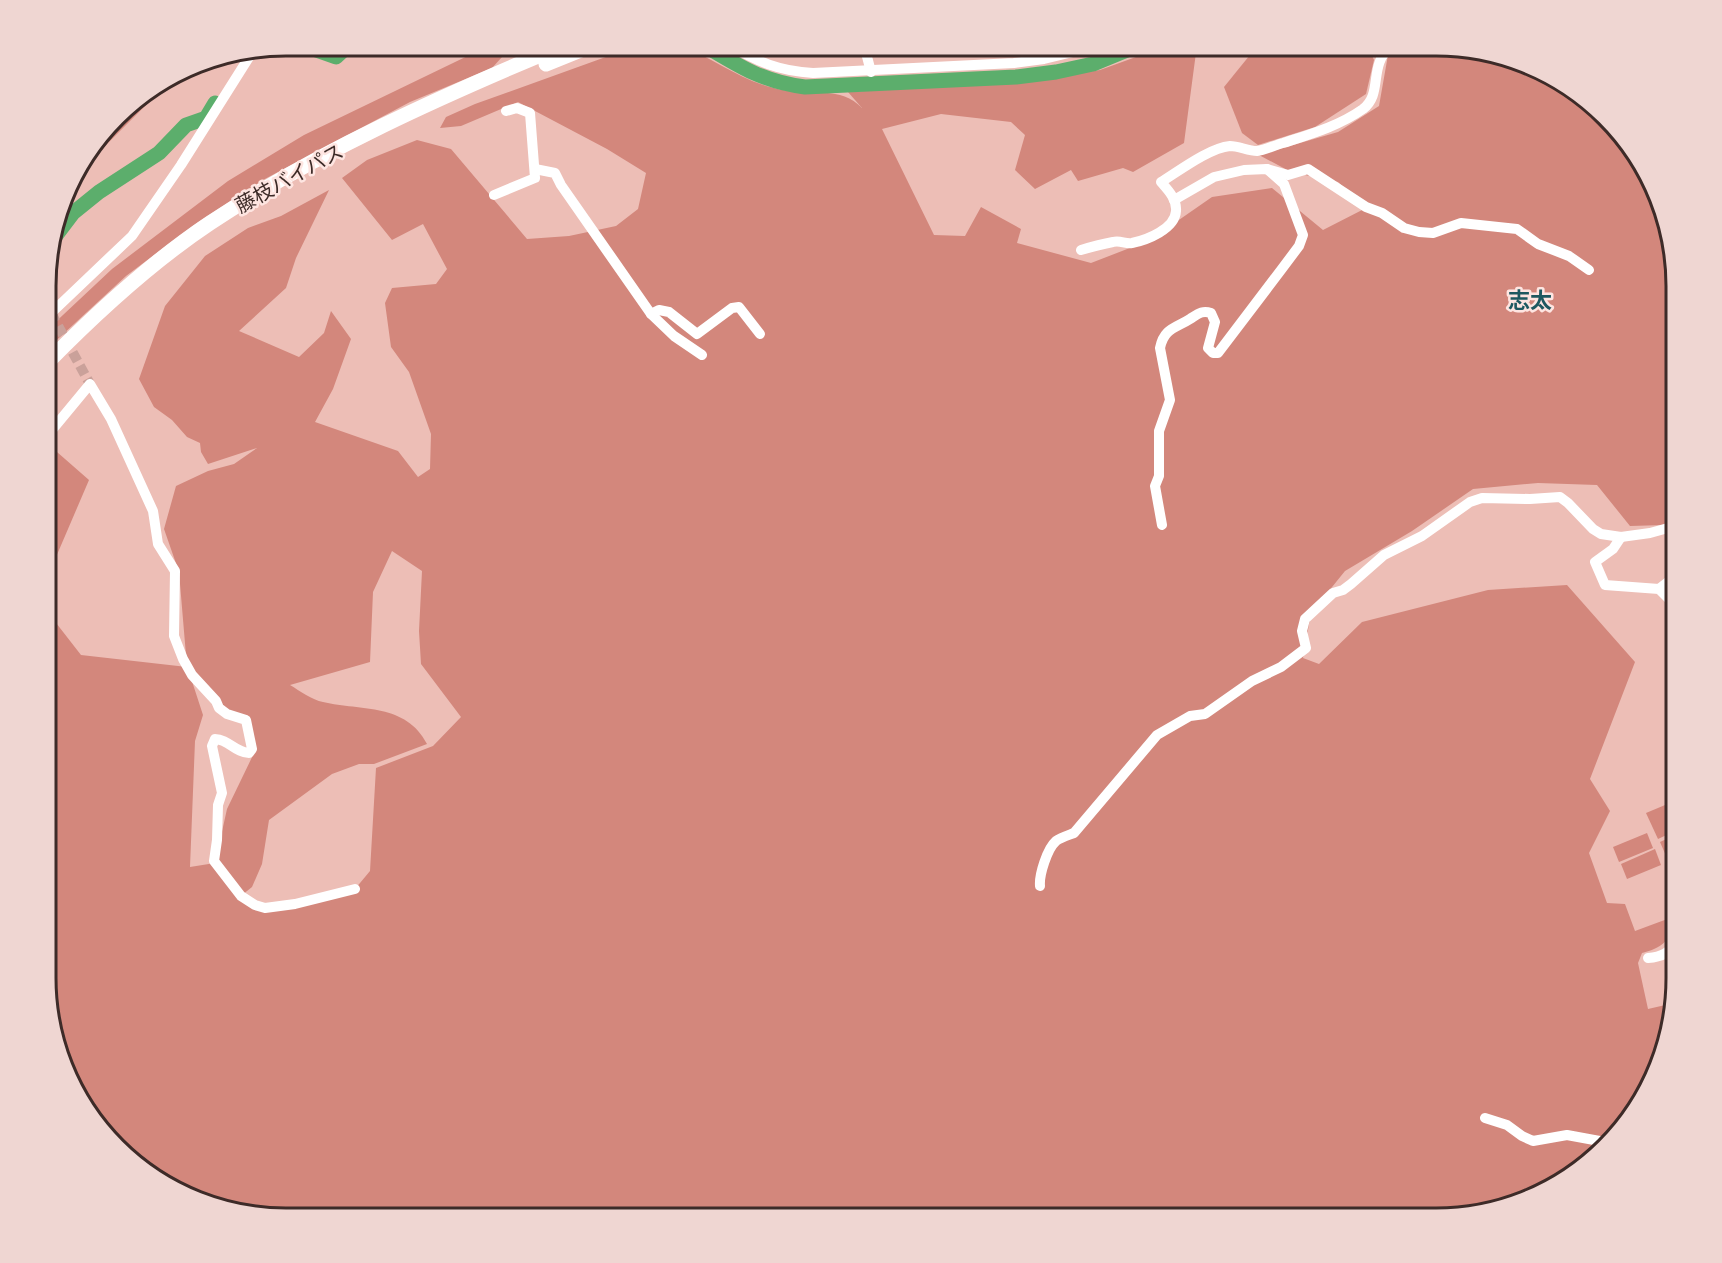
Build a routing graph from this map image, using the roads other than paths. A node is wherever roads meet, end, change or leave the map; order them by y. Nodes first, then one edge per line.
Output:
1 (539, 56) edge
2 (565, 56) edge
3 (747, 56) edge
4 (867, 56) edge
5 (1056, 56) edge
6 (1381, 56) edge
7 (248, 59) edge
8 (871, 72) junction
9 (429, 105) junction
10 (506, 111) dead end
11 (534, 169) junction
12 (1267, 169) junction
13 (494, 195) dead end
14 (1174, 200) junction
15 (1081, 250) dead end
16 (1589, 270) dead end
17 (56, 308) edge
18 (651, 314) junction
19 (760, 334) dead end
20 (56, 354) edge
21 (702, 355) dead end
22 (56, 425) edge
23 (1162, 525) dead end
24 (1666, 529) edge
25 (1621, 537) junction
26 (1666, 583) edge
27 (1659, 589) junction
28 (1666, 596) edge
29 (1040, 886) dead end
30 (355, 889) dead end
31 (1666, 954) edge
32 (1648, 958) dead end
33 (1485, 1118) dead end
34 (1598, 1141) edge

1 - 9 highway, 藤枝バイパス
2 - 9 highway
3 - 8 street
4 - 8 street
5 - 8 street
6 - 14 street
7 - 17 street
9 - 20 highway, 藤枝バイパス
10 - 11 street
11 - 13 street
11 - 18 street
12 - 14 street
12 - 16 street
12 - 23 street
14 - 15 street
18 - 19 street
18 - 21 street
22 - 30 street
24 - 25 street
25 - 27 street
25 - 29 street
26 - 27 street
27 - 28 street
31 - 32 street
33 - 34 street

